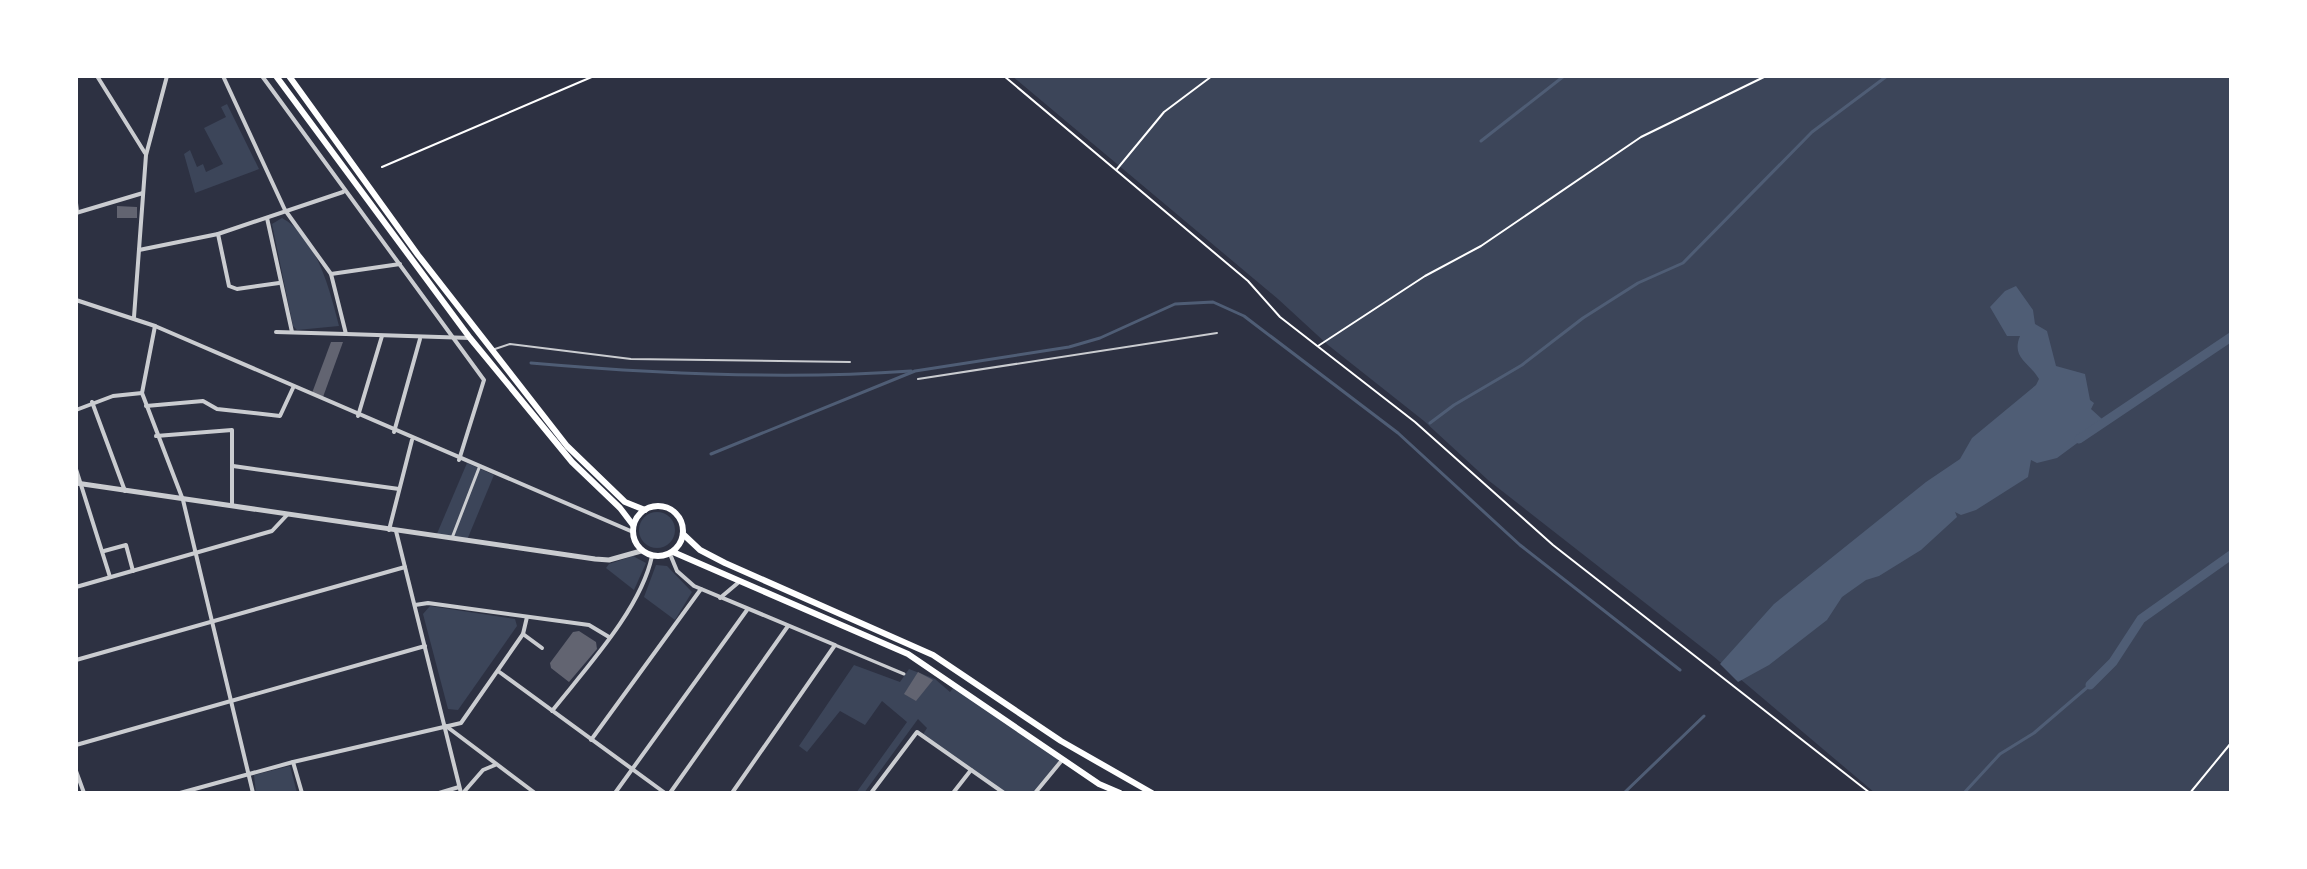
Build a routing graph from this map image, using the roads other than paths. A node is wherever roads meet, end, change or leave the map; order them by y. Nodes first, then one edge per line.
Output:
1 (97, 76) edge
2 (167, 76) edge
3 (223, 76) edge
4 (262, 76) edge
5 (276, 76) edge
6 (289, 76) edge
7 (146, 155) junction
8 (343, 192) junction
9 (143, 193) junction
10 (76, 203) edge
11 (285, 210) junction
12 (76, 212) edge
13 (267, 218) junction
14 (218, 234) junction
15 (139, 250) junction
16 (400, 264) junction
17 (331, 274) junction
18 (279, 283) junction
19 (76, 300) edge
20 (134, 317) junction
21 (155, 326) junction
22 (276, 332) dead end
23 (292, 332) junction
24 (1217, 333) dead end
25 (346, 334) junction
26 (382, 336) junction
27 (470, 338) junction
28 (420, 339) junction
29 (452, 339) junction
30 (491, 352) junction
31 (850, 362) dead end
32 (918, 379) dead end
33 (293, 388) junction
34 (142, 393) junction
35 (92, 402) junction
36 (146, 406) junction
37 (76, 410) edge
38 (358, 416) junction
39 (394, 432) junction
40 (156, 436) junction
41 (412, 440) junction
42 (459, 460) junction
43 (233, 466) junction
44 (479, 468) junction
45 (76, 469) edge
46 (80, 484) edge
47 (399, 489) junction
48 (125, 491) junction
49 (183, 500) junction
50 (232, 507) junction
51 (645, 510) junction
52 (287, 515) junction
53 (633, 529) junction
54 (392, 530) junction
55 (683, 534) junction
56 (452, 538) junction
57 (103, 551) junction
58 (641, 551) junction
59 (671, 553) junction
60 (196, 554) junction
61 (652, 556) junction
62 (405, 567) junction
63 (133, 571) junction
64 (111, 577) junction
65 (740, 582) junction
66 (76, 587) edge
67 (701, 589) junction
68 (720, 598) junction
69 (415, 605) junction
70 (747, 610) junction
71 (527, 617) junction
72 (212, 622) junction
73 (788, 626) junction
74 (523, 634) junction
75 (609, 637) junction
76 (835, 645) junction
77 (425, 646) junction
78 (542, 648) dead end
79 (76, 660) edge
80 (498, 671) junction
81 (904, 674) dead end
82 (230, 703) junction
83 (552, 711) junction
84 (444, 725) junction
85 (591, 740) junction
86 (76, 745) edge
87 (1063, 759) junction
88 (293, 762) junction
89 (495, 765) junction
90 (632, 769) junction
91 (971, 770) junction
92 (76, 771) edge
93 (247, 775) junction
94 (461, 791) edge
95 (1116, 792) edge
96 (84, 793) edge
97 (180, 793) edge
98 (253, 793) edge
99 (302, 793) edge
100 (439, 793) edge
101 (535, 793) edge
102 (615, 793) edge
103 (667, 793) edge
104 (732, 793) edge
105 (871, 793) edge
106 (953, 793) edge
107 (1004, 793) edge
108 (1035, 793) edge
109 (1152, 793) edge

1 - 7 street
2 - 7 street
3 - 11 street
4 - 8 street
5 - 27 main road
6 - 30 main road
7 - 9 street
8 - 11 street
8 - 16 street
9 - 12 street
9 - 15 street
10 - 12 street
11 - 13 street
11 - 17 street
13 - 14 street
13 - 18 street
14 - 15 street
14 - 18 street
15 - 20 street
16 - 17 street
16 - 29 street
17 - 25 street
18 - 23 street
19 - 20 street
20 - 21 street
21 - 33 street
21 - 34 street
22 - 23 street
23 - 25 street
24 - 32 lane
25 - 26 street
26 - 28 street
26 - 38 street
27 - 29 street
27 - 53 main road
28 - 29 street
28 - 39 street
29 - 42 street
30 - 31 lane
30 - 51 main road
33 - 36 street
33 - 38 street
34 - 35 street
34 - 36 street
35 - 37 street
35 - 48 street
36 - 40 street
38 - 39 street
39 - 41 street
40 - 43 street
40 - 49 street
41 - 42 street
41 - 47 street
42 - 44 street
43 - 47 street
43 - 50 street
44 - 53 street
44 - 56 street
45 - 46 street
46 - 48 street
46 - 57 street
47 - 54 street
48 - 49 street
49 - 50 street
49 - 60 street
50 - 52 street
51 - 53 main road
51 - 55 main road
52 - 54 street
52 - 60 street
53 - 58 main road
54 - 56 street
54 - 62 street
55 - 59 main road
55 - 109 main road
56 - 58 street
57 - 63 street
57 - 64 street
58 - 61 main road
59 - 61 main road
59 - 65 main road
59 - 67 street
60 - 63 street
60 - 72 street
61 - 75 street
62 - 69 street
62 - 72 street
63 - 64 street
64 - 66 street
65 - 68 street
65 - 87 main road
67 - 68 street
67 - 85 street
68 - 70 street
69 - 71 street
69 - 77 street
70 - 73 street
70 - 90 street
71 - 74 street
71 - 75 street
72 - 79 street
72 - 82 street
73 - 76 street
73 - 103 street
74 - 78 street
74 - 80 street
75 - 83 street
76 - 81 street
76 - 104 street
77 - 82 street
77 - 84 street
80 - 83 street
80 - 84 street
82 - 86 street
82 - 93 street
83 - 85 street
84 - 88 street
84 - 89 street
84 - 94 street
85 - 90 street
87 - 95 main road
87 - 108 street
88 - 93 street
88 - 99 street
89 - 94 street
89 - 101 street
90 - 102 street
90 - 103 street
91 - 105 street
91 - 106 street
91 - 107 street
92 - 96 street
93 - 97 street
93 - 98 street
94 - 100 street

